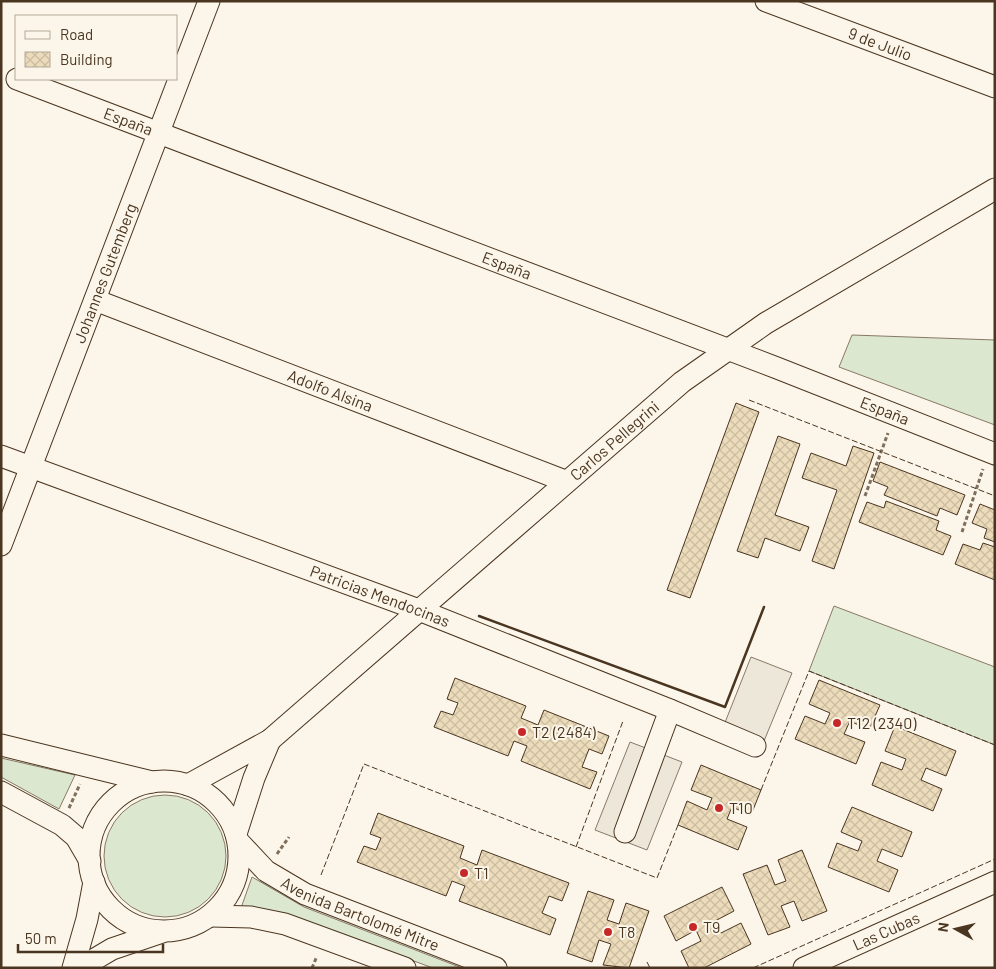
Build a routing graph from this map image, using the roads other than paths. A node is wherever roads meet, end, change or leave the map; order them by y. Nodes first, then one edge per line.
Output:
1 (209, 1) edge
2 (766, 1) edge
3 (1, 73) edge
4 (15, 78) edge
5 (20, 80) edge
6 (995, 88) edge
7 (159, 134) junction
8 (995, 189) edge
9 (95, 300) junction
10 (727, 349) junction
11 (992, 453) edge
12 (1, 456) edge
13 (31, 468) junction
14 (565, 482) junction
15 (1, 546) edge
16 (419, 610) junction
17 (670, 710) junction
18 (270, 740) junction
19 (1, 745) edge
20 (755, 746) dead end
21 (152, 782) junction
22 (188, 785) junction
23 (1, 792) edge
24 (625, 832) dead end
25 (237, 838) junction
26 (90, 861) junction
27 (94, 882) junction
28 (995, 882) edge
29 (211, 916) junction
30 (164, 932) junction
31 (73, 968) edge
32 (80, 968) edge
33 (406, 968) edge
34 (496, 968) edge
35 (804, 968) edge

1 - 7 street, Johannes Gutemberg
2 - 6 street, 9 de Julio
3 - 4 street, España
5 - 7 street, España
7 - 9 street, Johannes Gutemberg
7 - 10 street, España
8 - 10 street, Carlos Pellegrini
9 - 13 street, Johannes Gutemberg
9 - 14 street, Adolfo Alsina
10 - 11 street, España
10 - 14 street, Carlos Pellegrini
12 - 13 street, Patricias Mendocinas
13 - 15 street, Johannes Gutemberg
13 - 16 street, Patricias Mendocinas
14 - 16 street, Carlos Pellegrini
16 - 17 street, Patricias Mendocinas
16 - 18 street, Carlos Pellegrini
17 - 20 street, Patricias Mendocinas
17 - 24 street
18 - 22 street, Carlos Pellegrini
18 - 25 street, Carlos Pellegrini
19 - 21 street
21 - 22 street
21 - 26 street
22 - 25 street
23 - 26 street
25 - 29 street
25 - 34 street, Avenida Bartolomé Mitre
26 - 27 street
27 - 30 street
27 - 31 street
28 - 35 street, Las Cubas
29 - 30 street
29 - 33 street, Avenida Bartolomé Mitre
30 - 32 street

